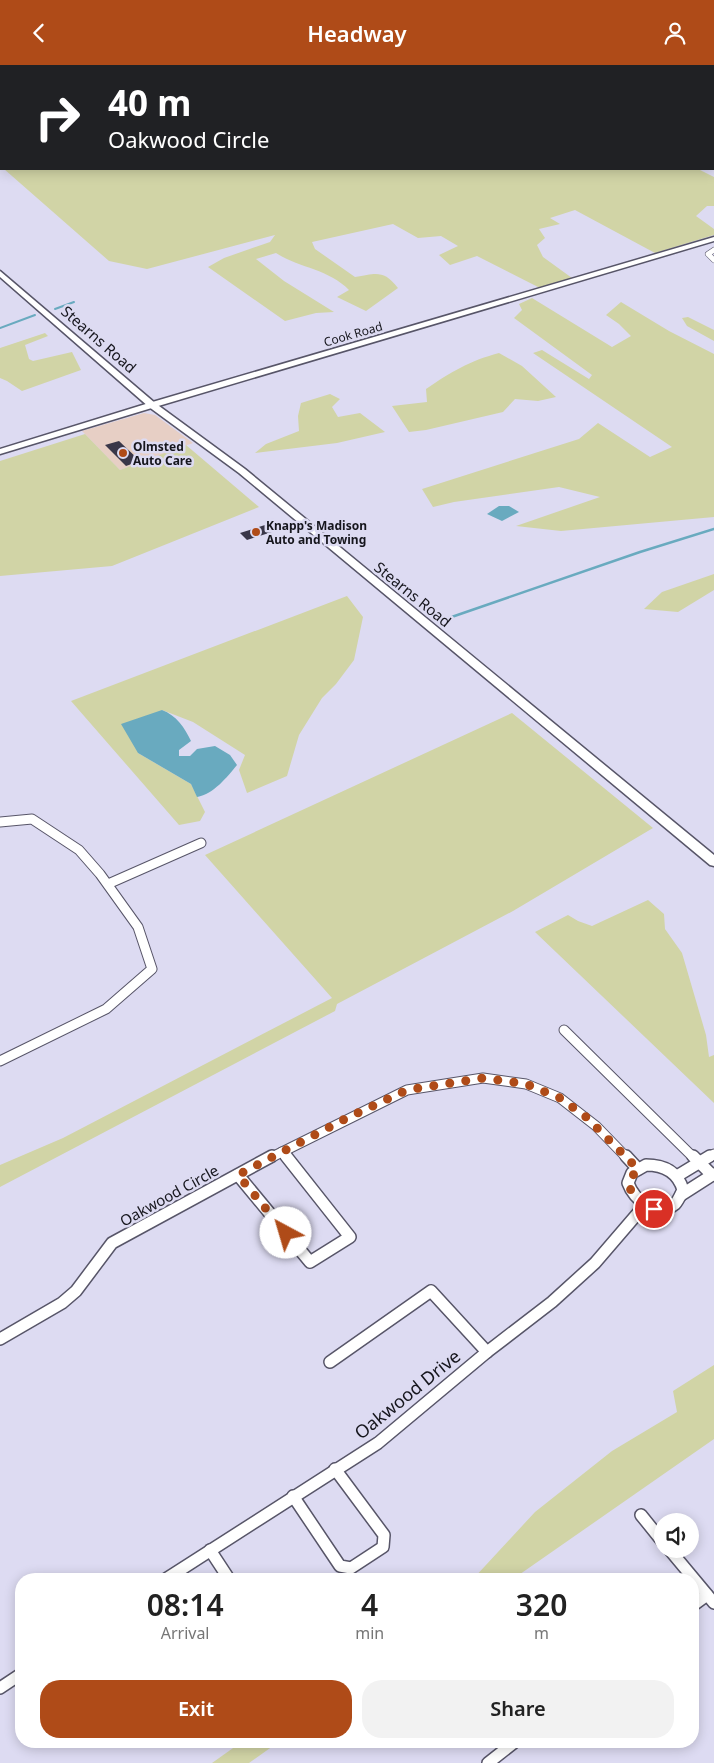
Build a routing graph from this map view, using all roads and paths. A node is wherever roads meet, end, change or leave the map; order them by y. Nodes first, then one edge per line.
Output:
1 (714, 239) edge
2 (714, 250) edge
3 (714, 260) edge
4 (0, 273) edge
5 (152, 405) junction
6 (0, 452) edge
7 (0, 822) edge
8 (201, 843) dead end
9 (714, 862) edge
10 (108, 884) junction
11 (564, 1030) dead end
12 (4, 1059) edge
13 (282, 1152) junction
14 (714, 1154) edge
15 (698, 1162) junction
16 (638, 1169) junction
17 (238, 1175) junction
18 (713, 1175) edge
19 (677, 1176) junction
20 (681, 1195) junction
21 (644, 1206) junction
22 (0, 1339) edge
23 (487, 1352) junction
24 (330, 1362) dead end
25 (335, 1469) junction
26 (293, 1496) junction
27 (641, 1515) dead end
28 (654, 1531) edge
29 (210, 1550) junction
30 (677, 1558) edge
31 (175, 1573) edge
32 (225, 1573) edge
33 (689, 1573) edge
34 (699, 1585) edge
35 (711, 1599) edge
36 (699, 1603) edge
37 (15, 1678) edge
38 (0, 1688) edge
39 (507, 1748) edge
40 (488, 1763) edge

1 - 5 street, Cook Road
2 - 3 street
4 - 5 main road, Stearns Road
5 - 6 street, Cook Road
5 - 9 main road, Stearns Road
7 - 10 street
8 - 10 street
10 - 12 street
11 - 15 street
13 - 16 street, Oakwood Circle
13 - 17 street, Oakwood Circle
13 - 17 street
14 - 15 street
15 - 18 street
15 - 19 street
16 - 19 street
16 - 21 street
17 - 22 street, Oakwood Circle
18 - 20 street
19 - 20 street
20 - 21 street
21 - 23 street, Oakwood Drive
23 - 24 street
23 - 25 street, Oakwood Drive
25 - 26 street, Oakwood Drive
25 - 26 street
26 - 29 street, Oakwood Drive
27 - 28 street
29 - 31 street, Oakwood Drive
29 - 32 street
30 - 33 street
34 - 35 street
35 - 36 street
37 - 38 street
39 - 40 street

